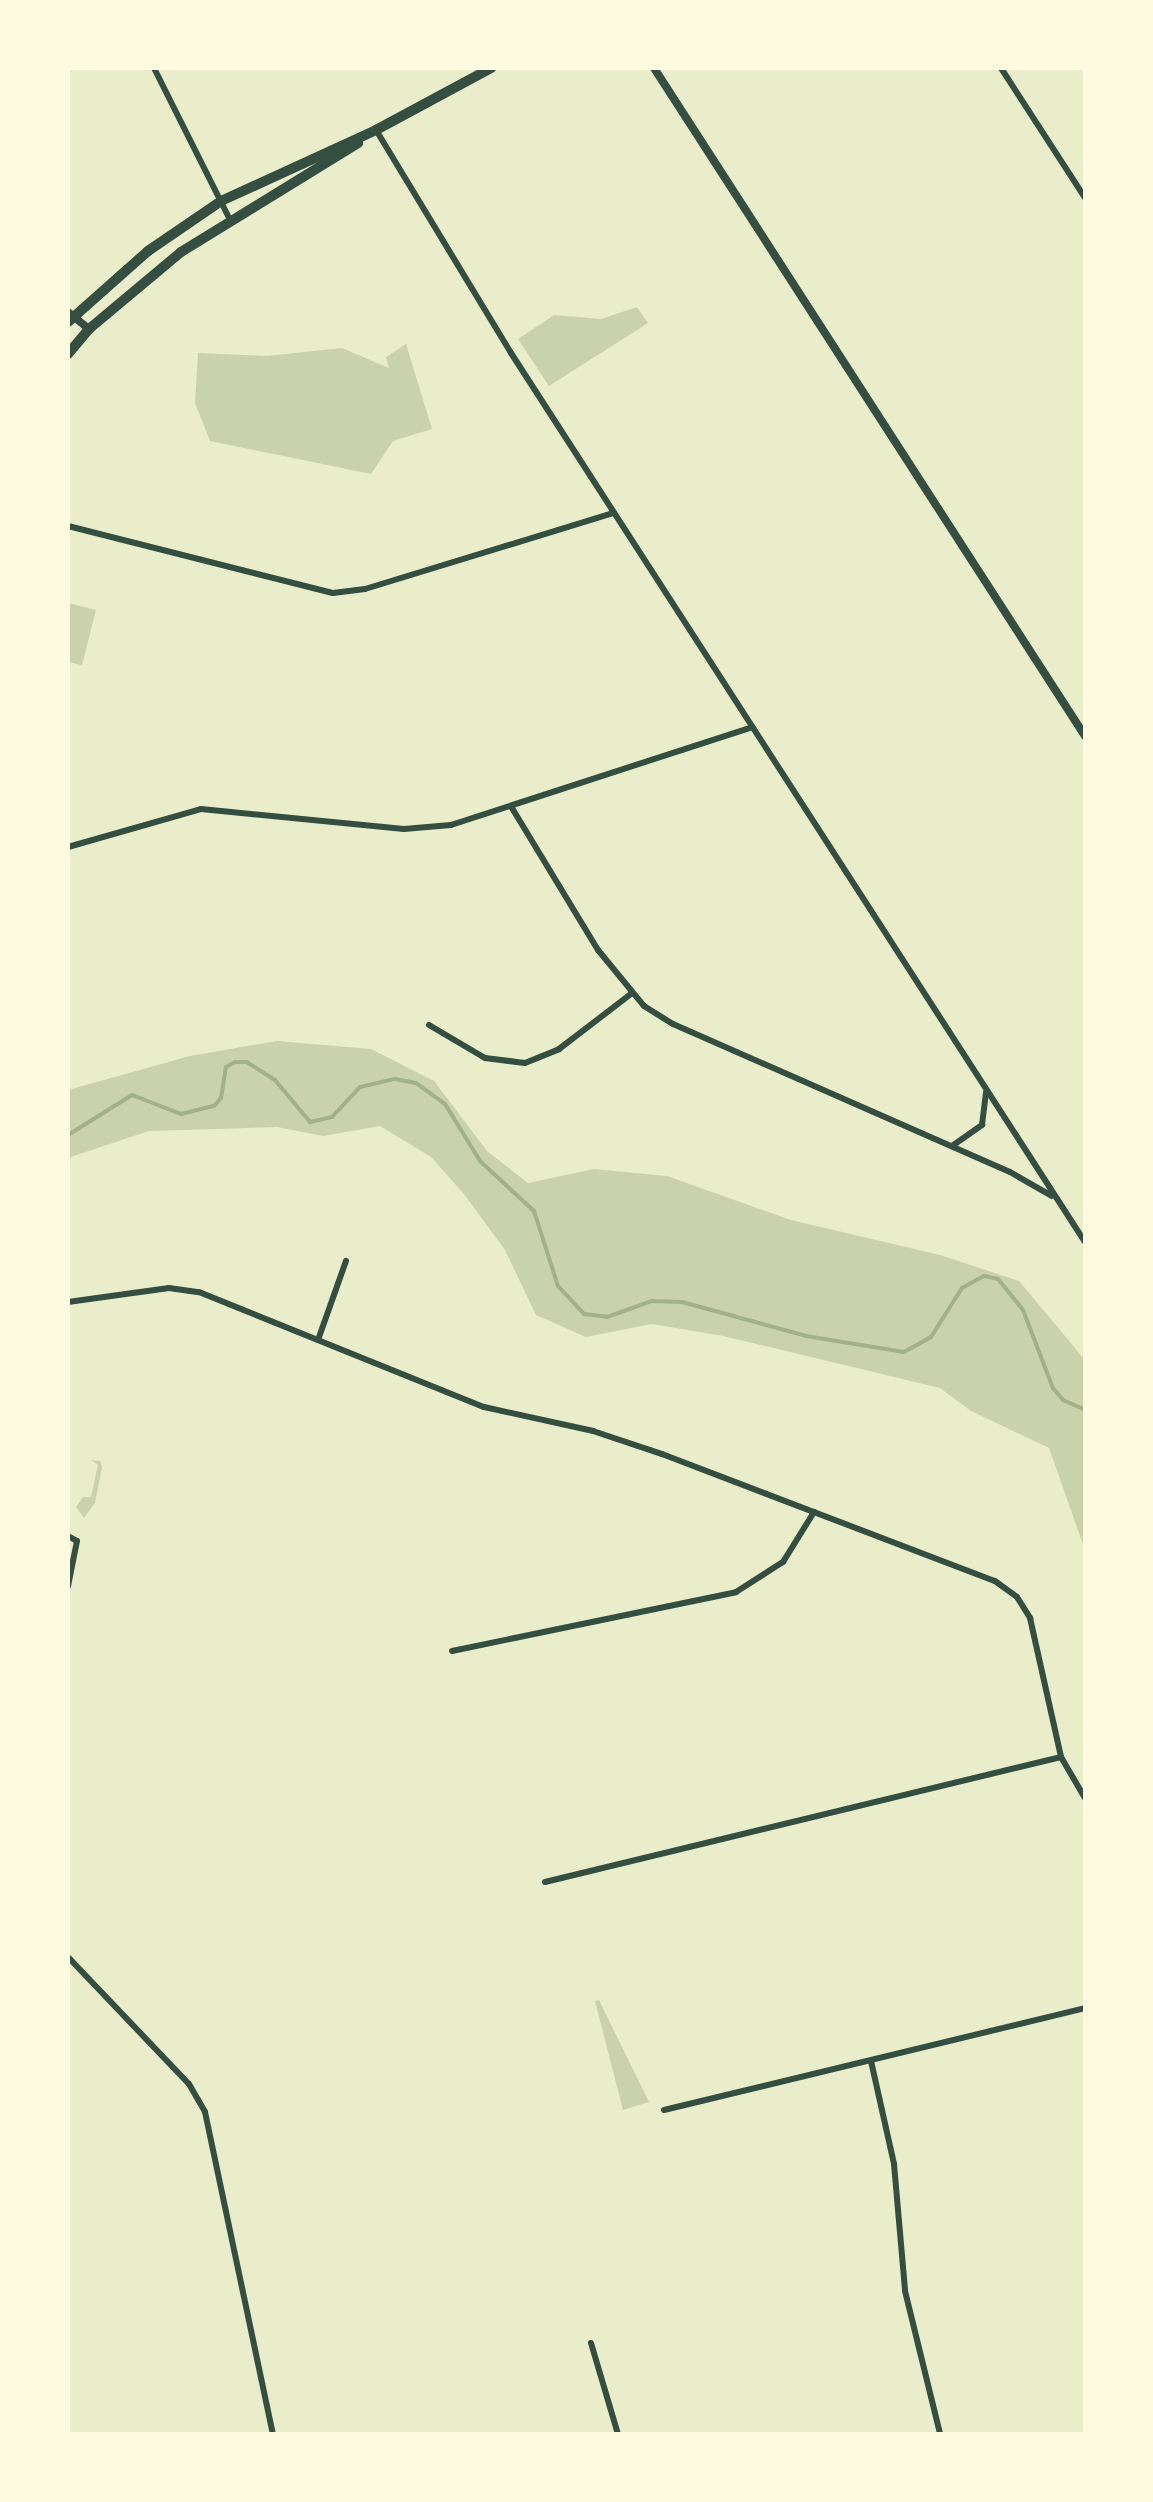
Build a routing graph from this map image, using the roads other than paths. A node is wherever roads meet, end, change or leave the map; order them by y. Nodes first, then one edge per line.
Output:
1 (154, 68) edge
2 (491, 68) edge
3 (654, 68) edge
4 (1001, 68) edge
5 (376, 130) junction
6 (1085, 198) edge
7 (221, 201) junction
8 (230, 220) junction
9 (70, 316) edge
10 (89, 329) junction
11 (68, 354) edge
12 (614, 513) junction
13 (68, 526) edge
14 (752, 727) junction
15 (1085, 736) edge
16 (512, 808) junction
17 (68, 847) edge
18 (631, 994) junction
19 (429, 1025) dead end
20 (985, 1087) junction
21 (951, 1147) junction
22 (1058, 1201) junction
23 (1085, 1242) edge
24 (346, 1261) dead end
25 (68, 1302) edge
26 (318, 1340) junction
27 (814, 1512) junction
28 (68, 1536) edge
29 (68, 1586) edge
30 (452, 1651) dead end
31 (1061, 1757) junction
32 (1085, 1798) edge
33 (545, 1882) dead end
34 (68, 1957) edge
35 (1085, 2008) edge
36 (871, 2061) junction
37 (664, 2110) dead end
38 (591, 2343) dead end
39 (273, 2434) edge
40 (618, 2434) edge
41 (940, 2434) edge

1 - 7 street
2 - 5 main road
3 - 15 street
4 - 6 street
5 - 7 main road
5 - 8 main road
5 - 12 street
7 - 8 street
7 - 9 main road
8 - 10 main road
9 - 10 street
10 - 11 main road
12 - 13 street
12 - 14 street
14 - 16 street
14 - 20 street
16 - 17 street
16 - 18 street
18 - 19 street
18 - 21 street
20 - 21 street
20 - 22 street
21 - 22 street
22 - 23 street
24 - 26 street
25 - 26 street
26 - 27 street
27 - 30 street
27 - 31 street
28 - 29 street
31 - 32 street
31 - 33 street
34 - 39 street
35 - 36 street
36 - 37 street
36 - 41 street
38 - 40 street

